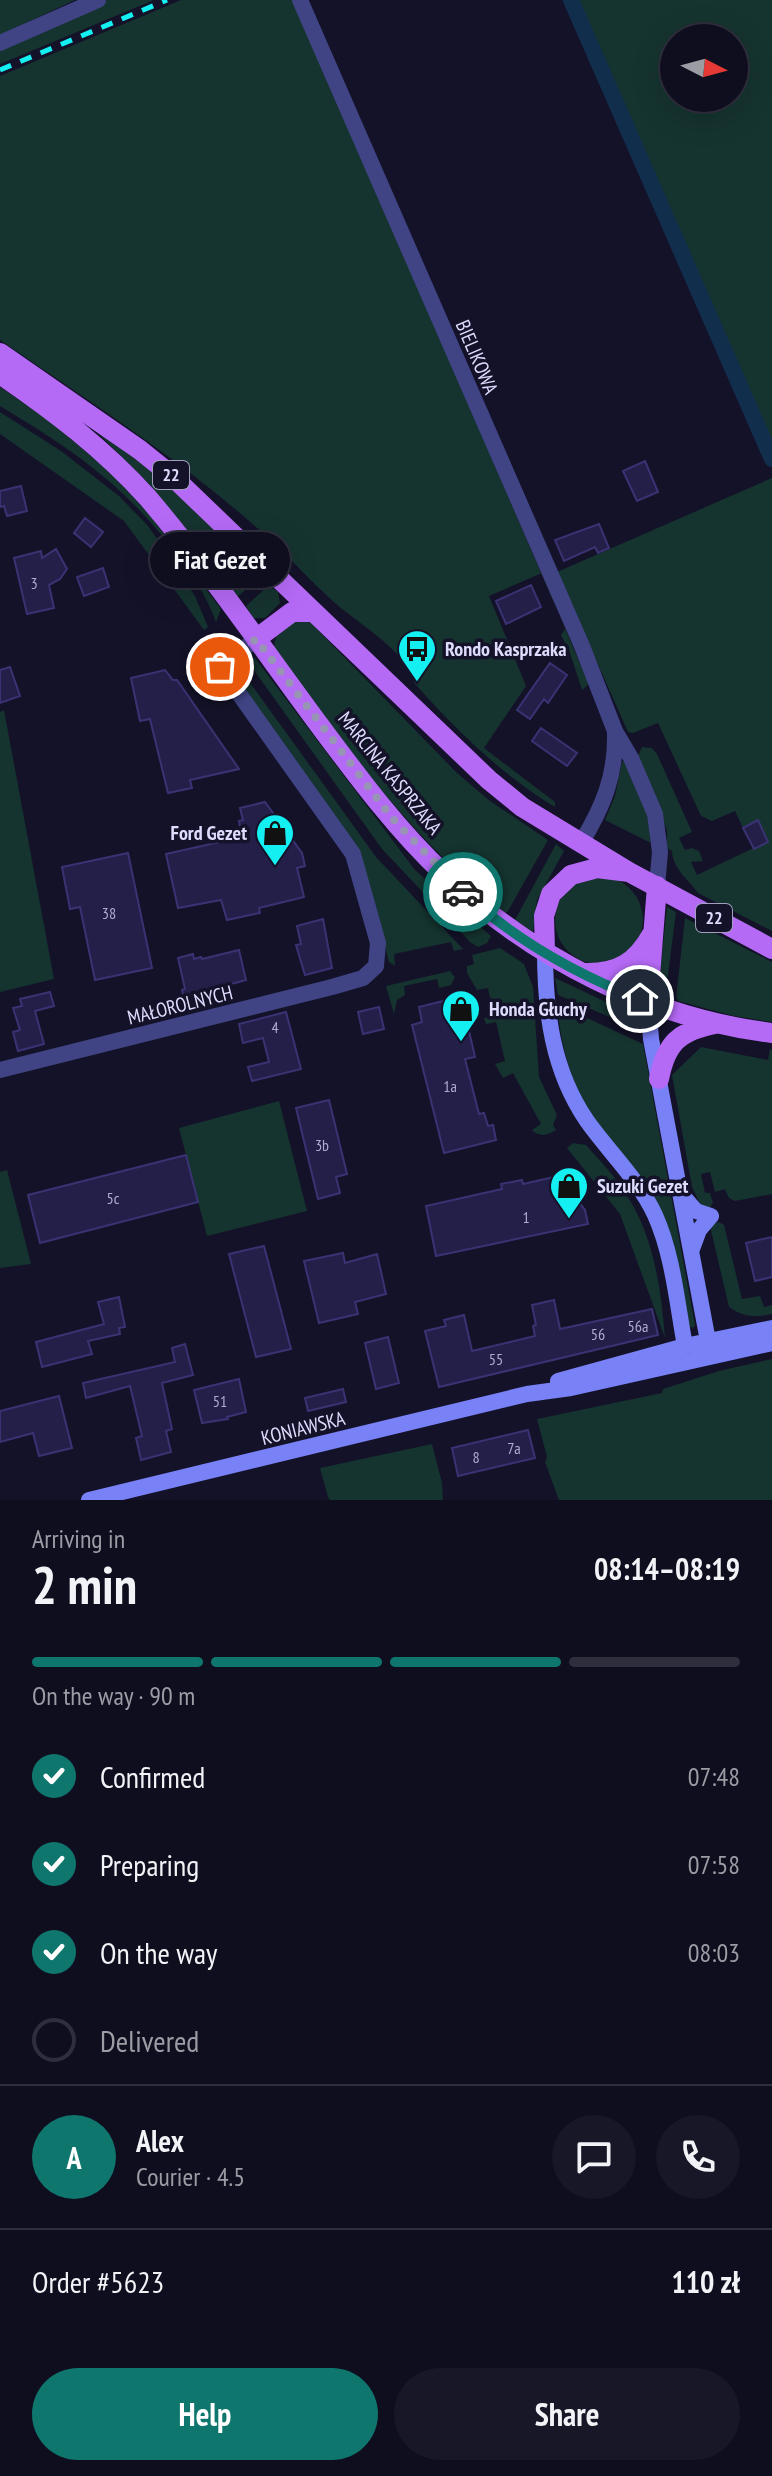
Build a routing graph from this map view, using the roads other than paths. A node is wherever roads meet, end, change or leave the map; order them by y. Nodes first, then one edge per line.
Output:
1 (98, 0) edge
2 (300, 0) edge
3 (0, 43) edge
4 (0, 353) edge
5 (0, 374) edge
6 (313, 612) junction
7 (256, 639) junction
8 (615, 731) junction
9 (581, 843) junction
10 (629, 872) junction
11 (657, 886) junction
12 (551, 894) junction
13 (653, 931) junction
14 (772, 949) edge
15 (545, 951) junction
16 (584, 973) junction
17 (648, 1002) junction
18 (718, 1023) junction
19 (772, 1033) edge
20 (0, 1070) edge
21 (659, 1079) junction
22 (678, 1185) junction
23 (693, 1267) junction
24 (772, 1328) edge
25 (708, 1341) junction
26 (772, 1343) edge
27 (685, 1346) junction
28 (702, 1359) junction
29 (527, 1394) junction
30 (89, 1500) edge

1 - 3 street
2 - 8 street, BIELIKOWA
4 - 6 main road, 22
5 - 7 main road, MARCINA KASPRZAKA / 22
6 - 7 main road
6 - 9 main road, 22
7 - 15 main road, MARCINA KASPRZAKA / 22
7 - 20 street, MAŁOROLNYCH
8 - 9 street, BIELIKOWA
8 - 11 street, BIELIKOWA
9 - 10 main road, 22
9 - 12 main road
10 - 11 main road, 22
10 - 12 main road, 22
11 - 13 main road
11 - 14 main road, 22
12 - 15 main road
13 - 16 main road
13 - 17 main road
15 - 16 main road, 22
15 - 27 main road
16 - 17 main road, 22
17 - 18 main road, 22
17 - 21 main road
18 - 19 main road, 22
18 - 21 main road
21 - 22 main road
22 - 23 main road
22 - 23 main road
23 - 25 main road
24 - 25 main road, KONIAWSKA
25 - 27 main road, KONIAWSKA
25 - 28 main road
26 - 28 main road, KONIAWSKA
27 - 28 main road
27 - 29 main road, KONIAWSKA
28 - 29 main road, KONIAWSKA
29 - 30 main road, KONIAWSKA

